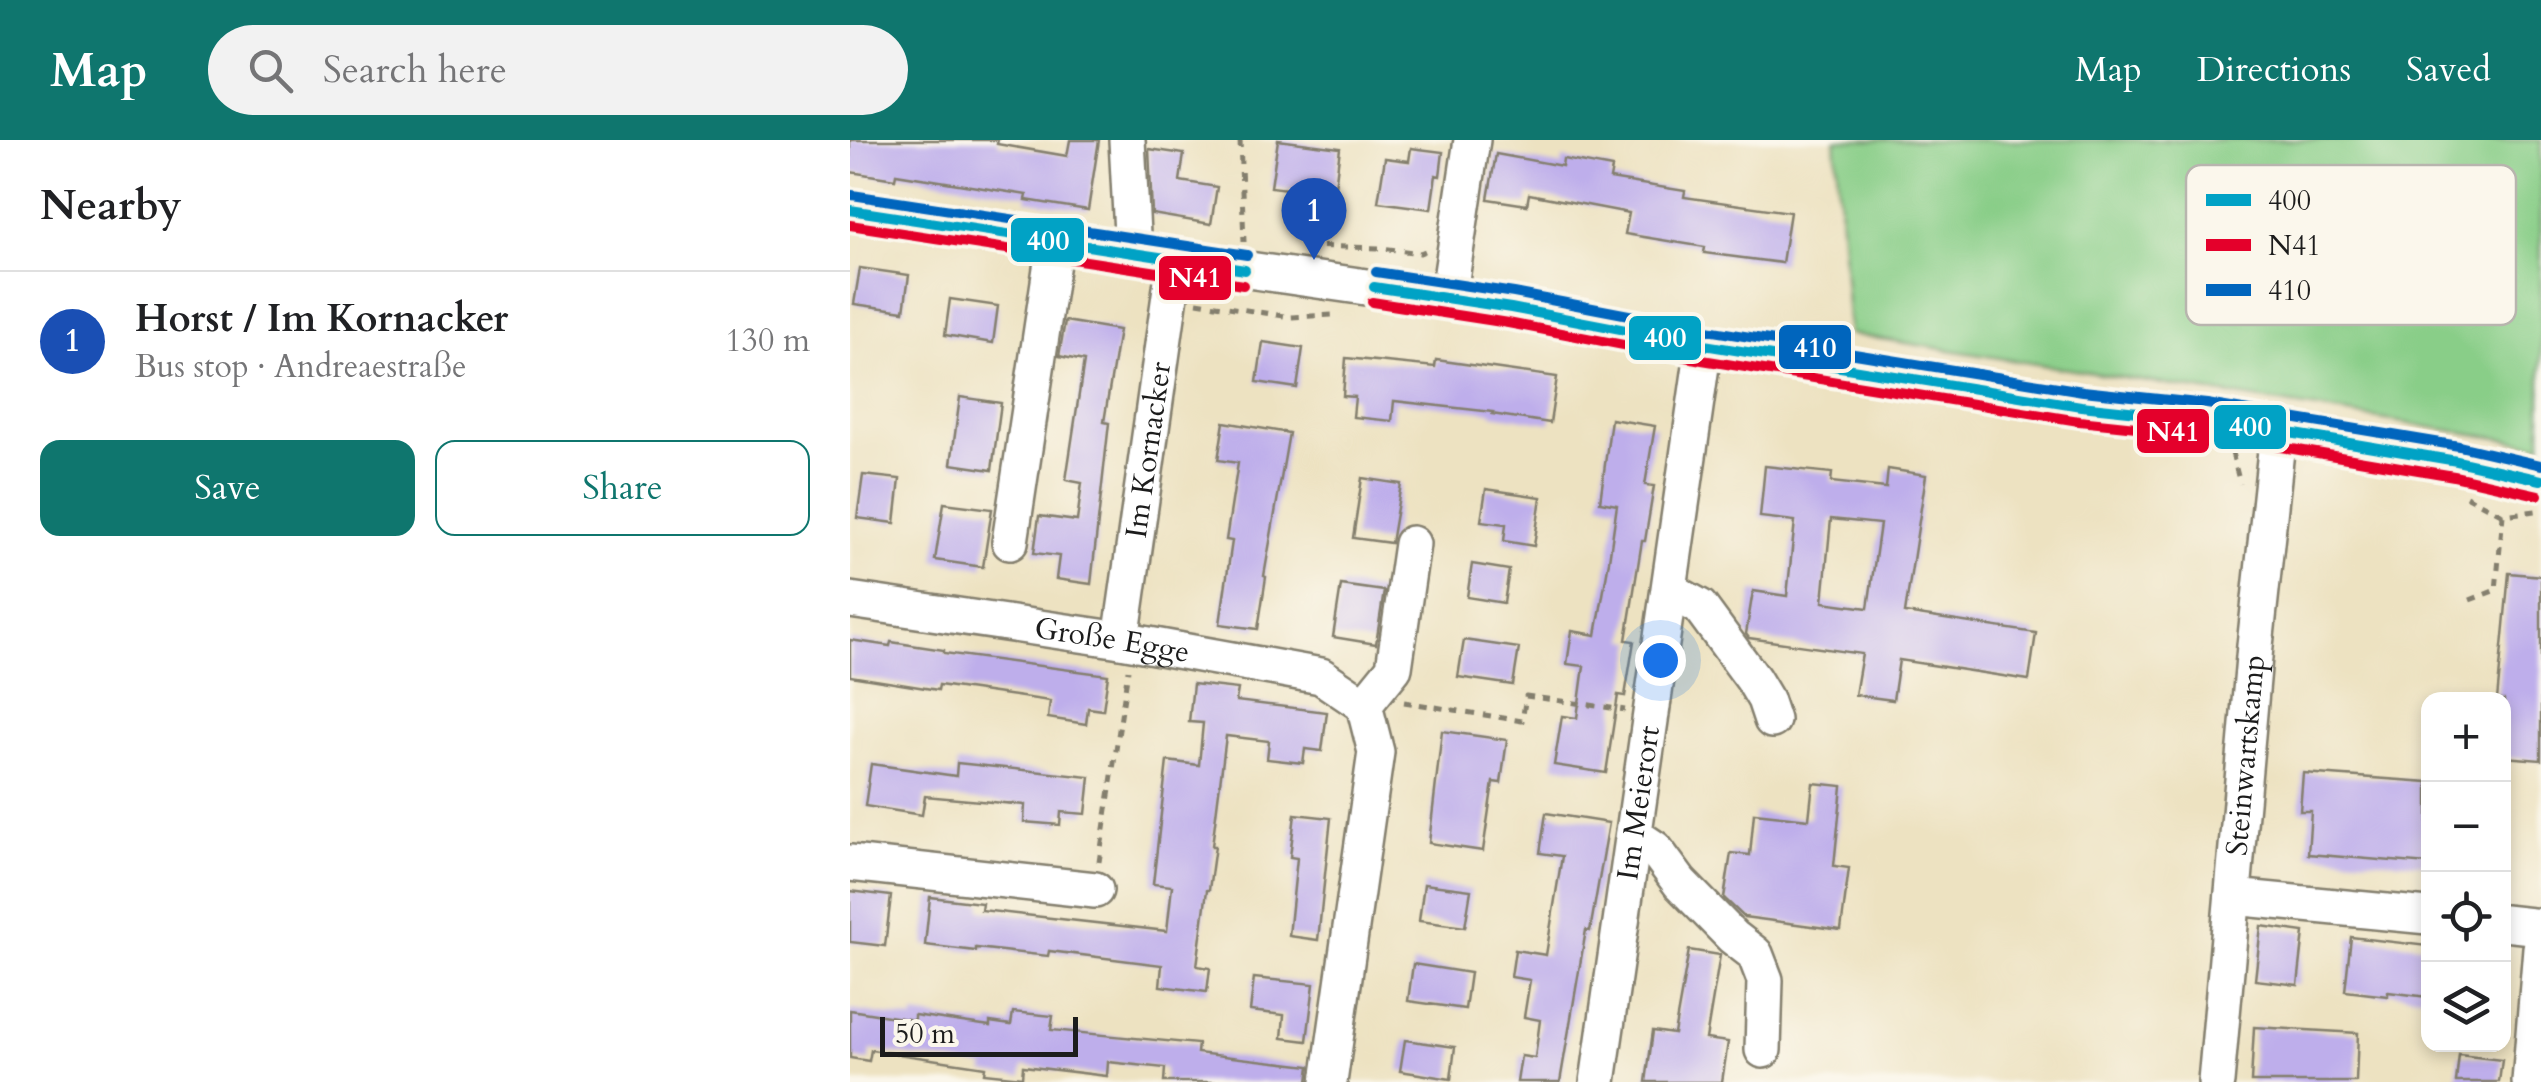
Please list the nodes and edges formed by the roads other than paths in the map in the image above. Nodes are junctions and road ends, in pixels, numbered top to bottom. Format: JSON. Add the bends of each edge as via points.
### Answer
{"nodes":[{"id":1,"x":1126,"y":140,"type":"edge"},
{"id":2,"x":1472,"y":140,"type":"edge"},
{"id":3,"x":850,"y":210,"type":"edge"},
{"id":4,"x":1055,"y":242,"type":"junction"},
{"id":5,"x":1130,"y":253,"type":"junction"},
{"id":6,"x":1174,"y":260,"type":"junction"},
{"id":7,"x":1448,"y":299,"type":"junction"},
{"id":8,"x":1704,"y":345,"type":"junction"},
{"id":9,"x":2278,"y":432,"type":"junction"},
{"id":10,"x":2541,"y":480,"type":"edge"},
{"id":11,"x":1010,"y":542,"type":"dead end"},
{"id":12,"x":1412,"y":544,"type":"dead end"},
{"id":13,"x":1669,"y":596,"type":"junction"},
{"id":14,"x":850,"y":600,"type":"edge"},
{"id":15,"x":1121,"y":640,"type":"junction"},
{"id":16,"x":1364,"y":705,"type":"junction"},
{"id":17,"x":1772,"y":720,"type":"dead end"},
{"id":18,"x":1634,"y":835,"type":"junction"},
{"id":19,"x":850,"y":862,"type":"edge"},
{"id":20,"x":1094,"y":890,"type":"road end"},
{"id":21,"x":2232,"y":897,"type":"junction"},
{"id":22,"x":2421,"y":915,"type":"edge"},
{"id":23,"x":2511,"y":924,"type":"edge"},
{"id":24,"x":2541,"y":927,"type":"edge"},
{"id":25,"x":2541,"y":948,"type":"edge"},
{"id":26,"x":1763,"y":1050,"type":"dead end"},
{"id":27,"x":1329,"y":1082,"type":"edge"},
{"id":28,"x":1598,"y":1082,"type":"edge"},
{"id":29,"x":2216,"y":1082,"type":"edge"},
{"id":30,"x":2530,"y":1082,"type":"edge"}],
"edges":[{"from":1,"to":5,"type":"street"},
{"from":2,"to":7,"type":"street"},
{"from":3,"to":4,"type":"street"},
{"from":4,"to":5,"type":"street"},
{"from":4,"to":11,"type":"street"},
{"from":5,"to":6,"type":"street"},
{"from":6,"to":7,"type":"street"},
{"from":6,"to":15,"type":"street","name":"Im Kornacker"},
{"from":7,"to":8,"type":"street"},
{"from":8,"to":9,"type":"street"},
{"from":8,"to":13,"type":"street","name":"Im Meierort"},
{"from":9,"to":10,"type":"street"},
{"from":9,"to":21,"type":"street","name":"Steinwartskamp"},
{"from":12,"to":16,"type":"street","via":[[1394,668]]},
{"from":13,"to":17,"type":"street","via":[[1700,607],[1753,679]]},
{"from":13,"to":18,"type":"street","name":"Im Meierort"},
{"from":14,"to":15,"type":"street","name":"Große Egge"},
{"from":15,"to":16,"type":"street","name":"Große Egge","via":[[1321,676]]},
{"from":16,"to":27,"type":"street","via":[[1376,752]]},
{"from":18,"to":26,"type":"street","via":[[1756,954],[1765,980]]},
{"from":18,"to":28,"type":"street","name":"Im Meierort"},
{"from":19,"to":20,"type":"street"},
{"from":21,"to":22,"type":"street"},
{"from":21,"to":29,"type":"street","name":"Steinwartskamp"},
{"from":23,"to":24,"type":"street"},
{"from":25,"to":30,"type":"street"}]}
